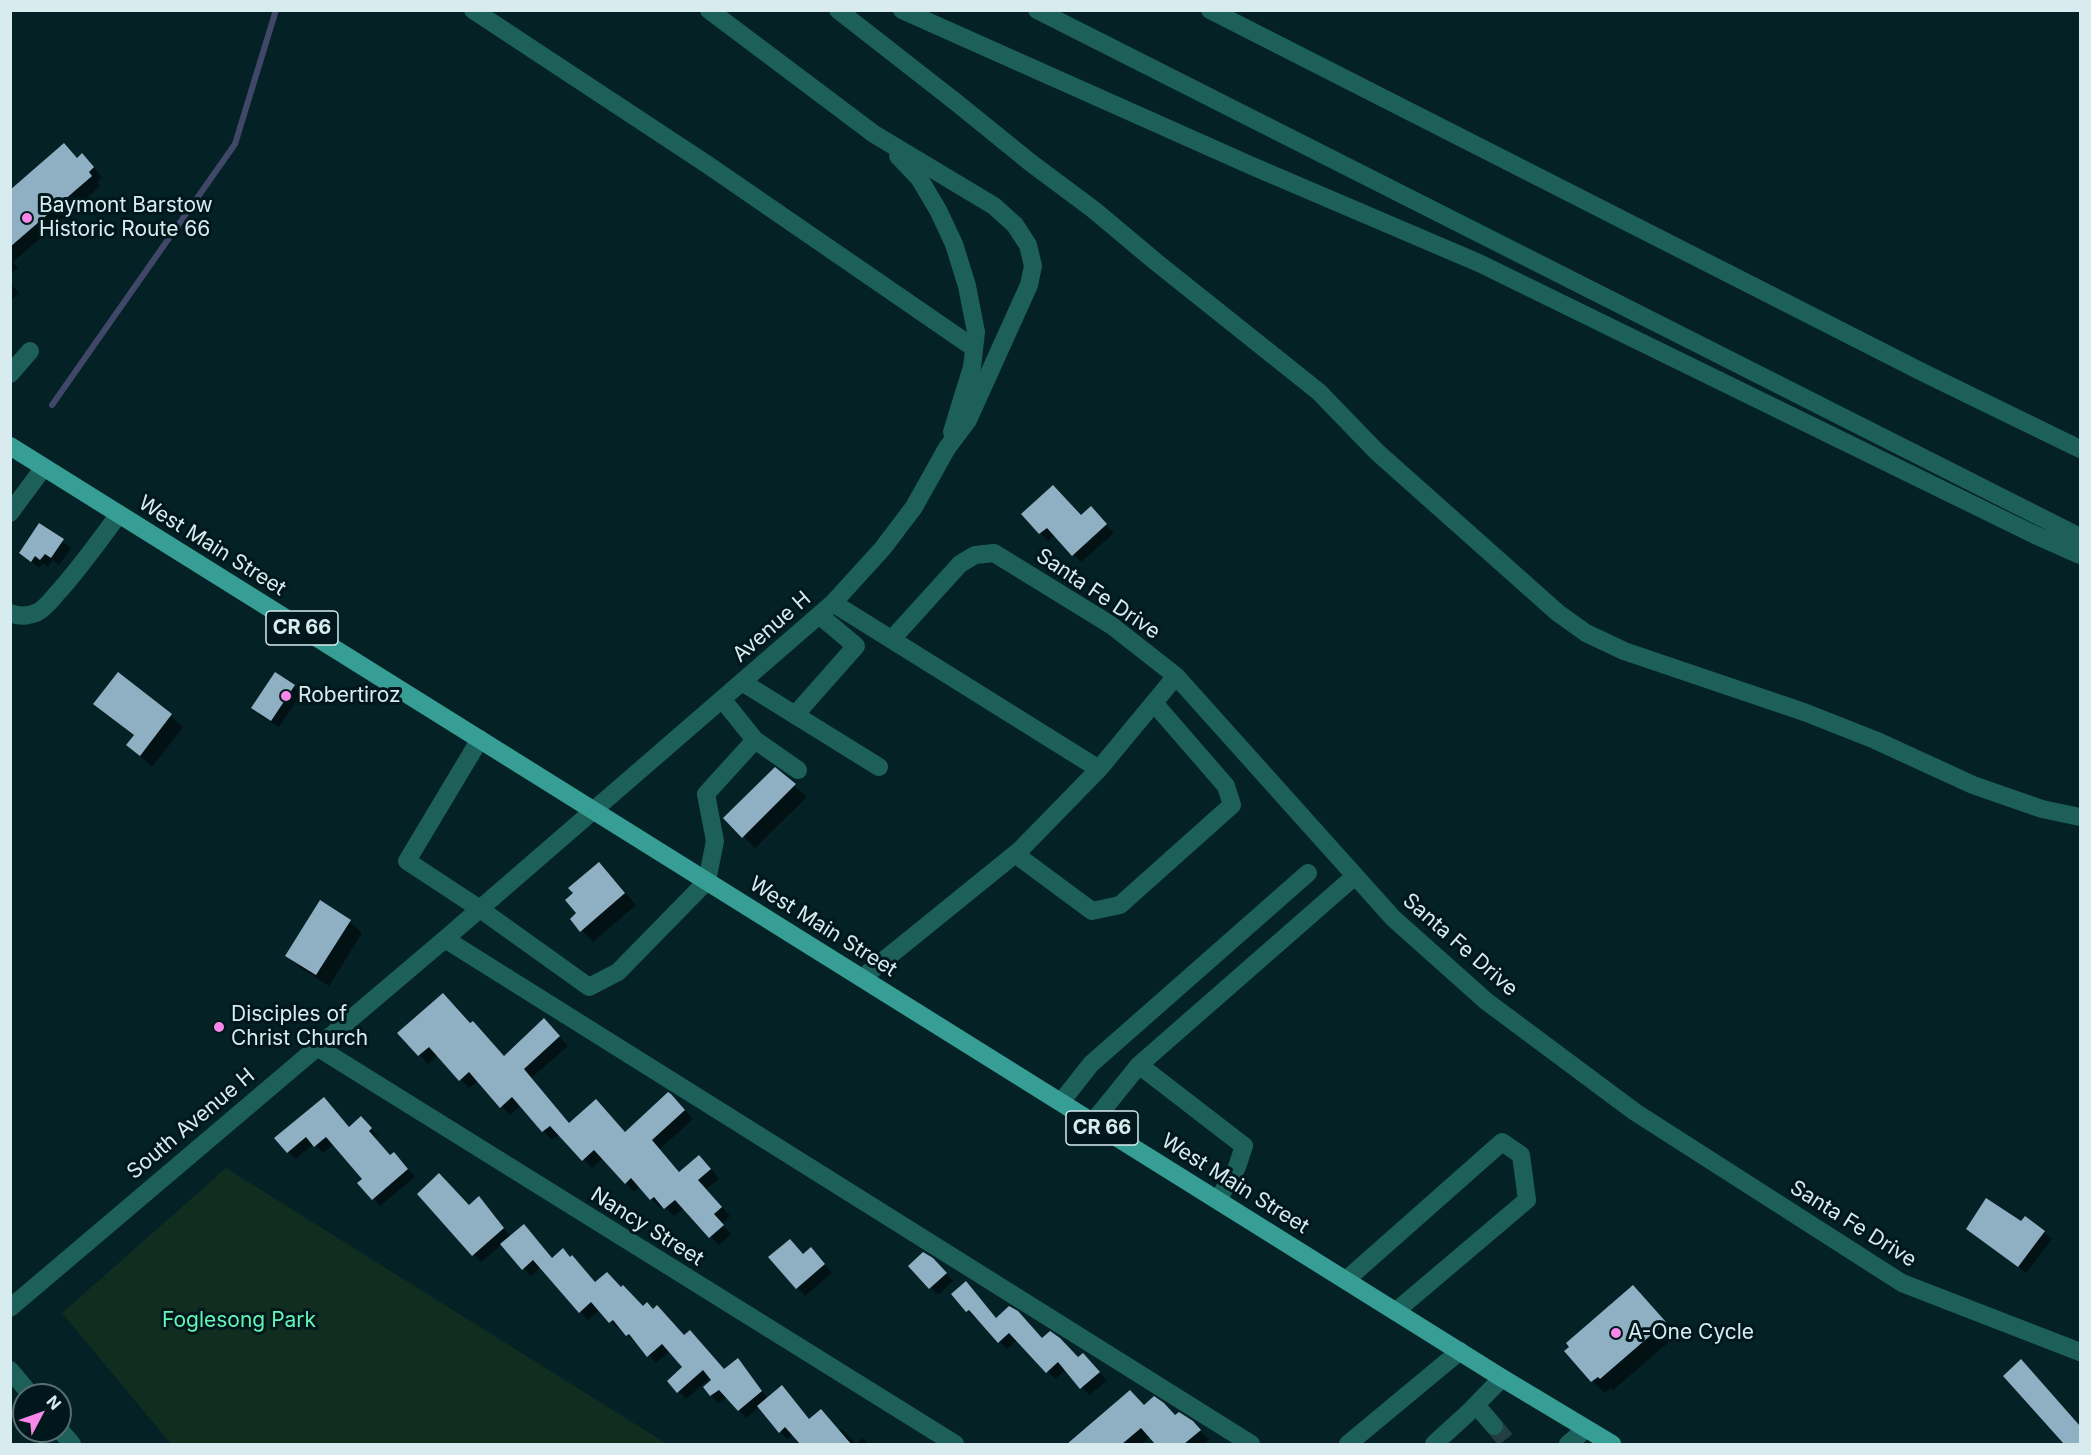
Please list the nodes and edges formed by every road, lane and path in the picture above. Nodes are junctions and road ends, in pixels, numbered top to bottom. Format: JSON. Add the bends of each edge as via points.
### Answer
{"nodes":[{"id":1,"x":473,"y":10,"type":"edge"},
{"id":2,"x":709,"y":10,"type":"edge"},
{"id":3,"x":837,"y":10,"type":"edge"},
{"id":4,"x":902,"y":10,"type":"edge"},
{"id":5,"x":1036,"y":10,"type":"edge"},
{"id":6,"x":1210,"y":10,"type":"edge"},
{"id":7,"x":874,"y":134,"type":"junction"},
{"id":8,"x":974,"y":348,"type":"junction"},
{"id":9,"x":30,"y":351,"type":"dead end"},
{"id":10,"x":10,"y":374,"type":"edge"},
{"id":11,"x":10,"y":446,"type":"edge"},
{"id":12,"x":947,"y":448,"type":"junction"},
{"id":13,"x":2080,"y":449,"type":"edge"},
{"id":14,"x":44,"y":467,"type":"junction"},
{"id":15,"x":10,"y":513,"type":"edge"},
{"id":16,"x":119,"y":514,"type":"junction"},
{"id":17,"x":2080,"y":537,"type":"edge"},
{"id":18,"x":2080,"y":555,"type":"edge"},
{"id":19,"x":833,"y":603,"type":"junction"},
{"id":20,"x":10,"y":613,"type":"edge"},
{"id":21,"x":819,"y":615,"type":"junction"},
{"id":22,"x":892,"y":639,"type":"junction"},
{"id":23,"x":1176,"y":676,"type":"junction"},
{"id":24,"x":742,"y":682,"type":"junction"},
{"id":25,"x":722,"y":699,"type":"junction"},
{"id":26,"x":1154,"y":702,"type":"junction"},
{"id":27,"x":795,"y":715,"type":"junction"},
{"id":28,"x":480,"y":739,"type":"junction"},
{"id":29,"x":755,"y":740,"type":"junction"},
{"id":30,"x":879,"y":767,"type":"dead end"},
{"id":31,"x":798,"y":770,"type":"dead end"},
{"id":32,"x":1099,"y":770,"type":"junction"},
{"id":33,"x":593,"y":810,"type":"junction"},
{"id":34,"x":2080,"y":817,"type":"edge"},
{"id":35,"x":1014,"y":854,"type":"junction"},
{"id":36,"x":1308,"y":873,"type":"dead end"},
{"id":37,"x":1355,"y":876,"type":"junction"},
{"id":38,"x":707,"y":881,"type":"junction"},
{"id":39,"x":480,"y":909,"type":"junction"},
{"id":40,"x":445,"y":939,"type":"junction"},
{"id":41,"x":862,"y":978,"type":"junction"},
{"id":42,"x":316,"y":1047,"type":"junction"},
{"id":43,"x":1139,"y":1065,"type":"junction"},
{"id":44,"x":1061,"y":1102,"type":"junction"},
{"id":45,"x":1093,"y":1122,"type":"junction"},
{"id":46,"x":1218,"y":1200,"type":"junction"},
{"id":47,"x":1346,"y":1280,"type":"junction"},
{"id":48,"x":10,"y":1308,"type":"edge"},
{"id":49,"x":1396,"y":1311,"type":"junction"},
{"id":50,"x":1460,"y":1351,"type":"junction"},
{"id":51,"x":2080,"y":1352,"type":"edge"},
{"id":52,"x":10,"y":1370,"type":"edge"},
{"id":53,"x":1502,"y":1378,"type":"junction"},
{"id":54,"x":21,"y":1383,"type":"edge"},
{"id":55,"x":1476,"y":1405,"type":"junction"},
{"id":56,"x":1494,"y":1426,"type":"tunnel mouth"},
{"id":57,"x":1586,"y":1429,"type":"junction"},
{"id":58,"x":955,"y":1444,"type":"edge"},
{"id":59,"x":1251,"y":1444,"type":"edge"},
{"id":60,"x":1348,"y":1444,"type":"edge"},
{"id":61,"x":1434,"y":1444,"type":"edge"},
{"id":62,"x":1568,"y":1444,"type":"edge"},
{"id":63,"x":1612,"y":1444,"type":"edge"}],
"edges":[{"from":1,"to":8,"type":"street"},
{"from":2,"to":7,"type":"street"},
{"from":3,"to":34,"type":"street","via":[[1319,392],[1395,468],[1558,613],[1586,633],[1624,651],[1804,712],[1973,785],[2042,809]]},
{"from":4,"to":18,"type":"street","via":[[1479,263]]},
{"from":5,"to":17,"type":"street"},
{"from":6,"to":13,"type":"street"},
{"from":7,"to":8,"type":"street","via":[[919,178],[954,244],[976,332]]},
{"from":7,"to":12,"type":"street","via":[[994,206],[1015,225],[1028,245],[1033,266],[1029,285],[968,420]]},
{"from":8,"to":12,"type":"street","via":[[972,367]]},
{"from":9,"to":10,"type":"street"},
{"from":11,"to":14,"type":"main road","name":"West Main Street","number":"CR 66"},
{"from":12,"to":19,"type":"street","name":"Avenue H","via":[[914,507]]},
{"from":14,"to":15,"type":"street"},
{"from":14,"to":16,"type":"main road","name":"West Main Street","number":"CR 66"},
{"from":16,"to":20,"type":"street","via":[[80,567],[39,611],[27,615]]},
{"from":16,"to":28,"type":"main road","name":"West Main Street","number":"CR 66"},
{"from":19,"to":21,"type":"street","name":"Avenue H"},
{"from":19,"to":22,"type":"street"},
{"from":21,"to":24,"type":"street","name":"Avenue H"},
{"from":21,"to":27,"type":"street","via":[[856,646]]},
{"from":22,"to":23,"type":"street","name":"Santa Fe Drive","via":[[960,564],[975,555],[994,554],[1111,625]]},
{"from":22,"to":32,"type":"street"},
{"from":23,"to":26,"type":"street"},
{"from":23,"to":37,"type":"street","name":"Santa Fe Drive"},
{"from":24,"to":25,"type":"street","name":"Avenue H"},
{"from":24,"to":27,"type":"street"},
{"from":25,"to":29,"type":"street"},
{"from":25,"to":33,"type":"street","name":"Avenue H"},
{"from":26,"to":32,"type":"street"},
{"from":26,"to":35,"type":"street","via":[[1226,786],[1232,805],[1120,905],[1092,910]]},
{"from":27,"to":30,"type":"street"},
{"from":28,"to":33,"type":"main road","name":"West Main Street","number":"CR 66"},
{"from":28,"to":39,"type":"street","via":[[407,861]]},
{"from":29,"to":31,"type":"street"},
{"from":29,"to":38,"type":"street","via":[[706,794],[714,841]]},
{"from":32,"to":35,"type":"street"},
{"from":33,"to":38,"type":"main road","name":"West Main Street","number":"CR 66"},
{"from":33,"to":39,"type":"street","name":"South Avenue H"},
{"from":35,"to":41,"type":"street"},
{"from":36,"to":44,"type":"street","via":[[1091,1064]]},
{"from":37,"to":43,"type":"street"},
{"from":37,"to":51,"type":"street","name":"Santa Fe Drive","via":[[1393,918],[1486,1001],[1635,1112],[1902,1283]]},
{"from":38,"to":39,"type":"street","via":[[618,972],[589,987]]},
{"from":38,"to":41,"type":"main road","name":"West Main Street","number":"CR 66"},
{"from":39,"to":40,"type":"street","name":"South Avenue H"},
{"from":40,"to":42,"type":"street","name":"South Avenue H"},
{"from":40,"to":59,"type":"street"},
{"from":41,"to":44,"type":"main road","name":"West Main Street","number":"CR 66"},
{"from":42,"to":48,"type":"street","name":"South Avenue H"},
{"from":42,"to":58,"type":"street","name":"Nancy Street"},
{"from":43,"to":45,"type":"street"},
{"from":43,"to":46,"type":"street","via":[[1244,1146]]},
{"from":44,"to":45,"type":"main road","name":"West Main Street","number":"CR 66"},
{"from":45,"to":46,"type":"main road","name":"West Main Street","number":"CR 66"},
{"from":46,"to":47,"type":"main road","name":"West Main Street","number":"CR 66"},
{"from":47,"to":49,"type":"main road","name":"West Main Street","number":"CR 66"},
{"from":47,"to":49,"type":"street","via":[[1502,1142],[1521,1155],[1527,1200]]},
{"from":49,"to":50,"type":"main road","name":"West Main Street","number":"CR 66"},
{"from":50,"to":53,"type":"main road","name":"West Main Street","number":"CR 66"},
{"from":50,"to":60,"type":"street"},
{"from":52,"to":54,"type":"street"},
{"from":53,"to":55,"type":"street"},
{"from":53,"to":57,"type":"main road","name":"West Main Street","number":"CR 66"},
{"from":55,"to":56,"type":"street"},
{"from":55,"to":61,"type":"street"},
{"from":57,"to":62,"type":"street"},
{"from":57,"to":63,"type":"main road","name":"West Main Street","number":"CR 66"}]}
